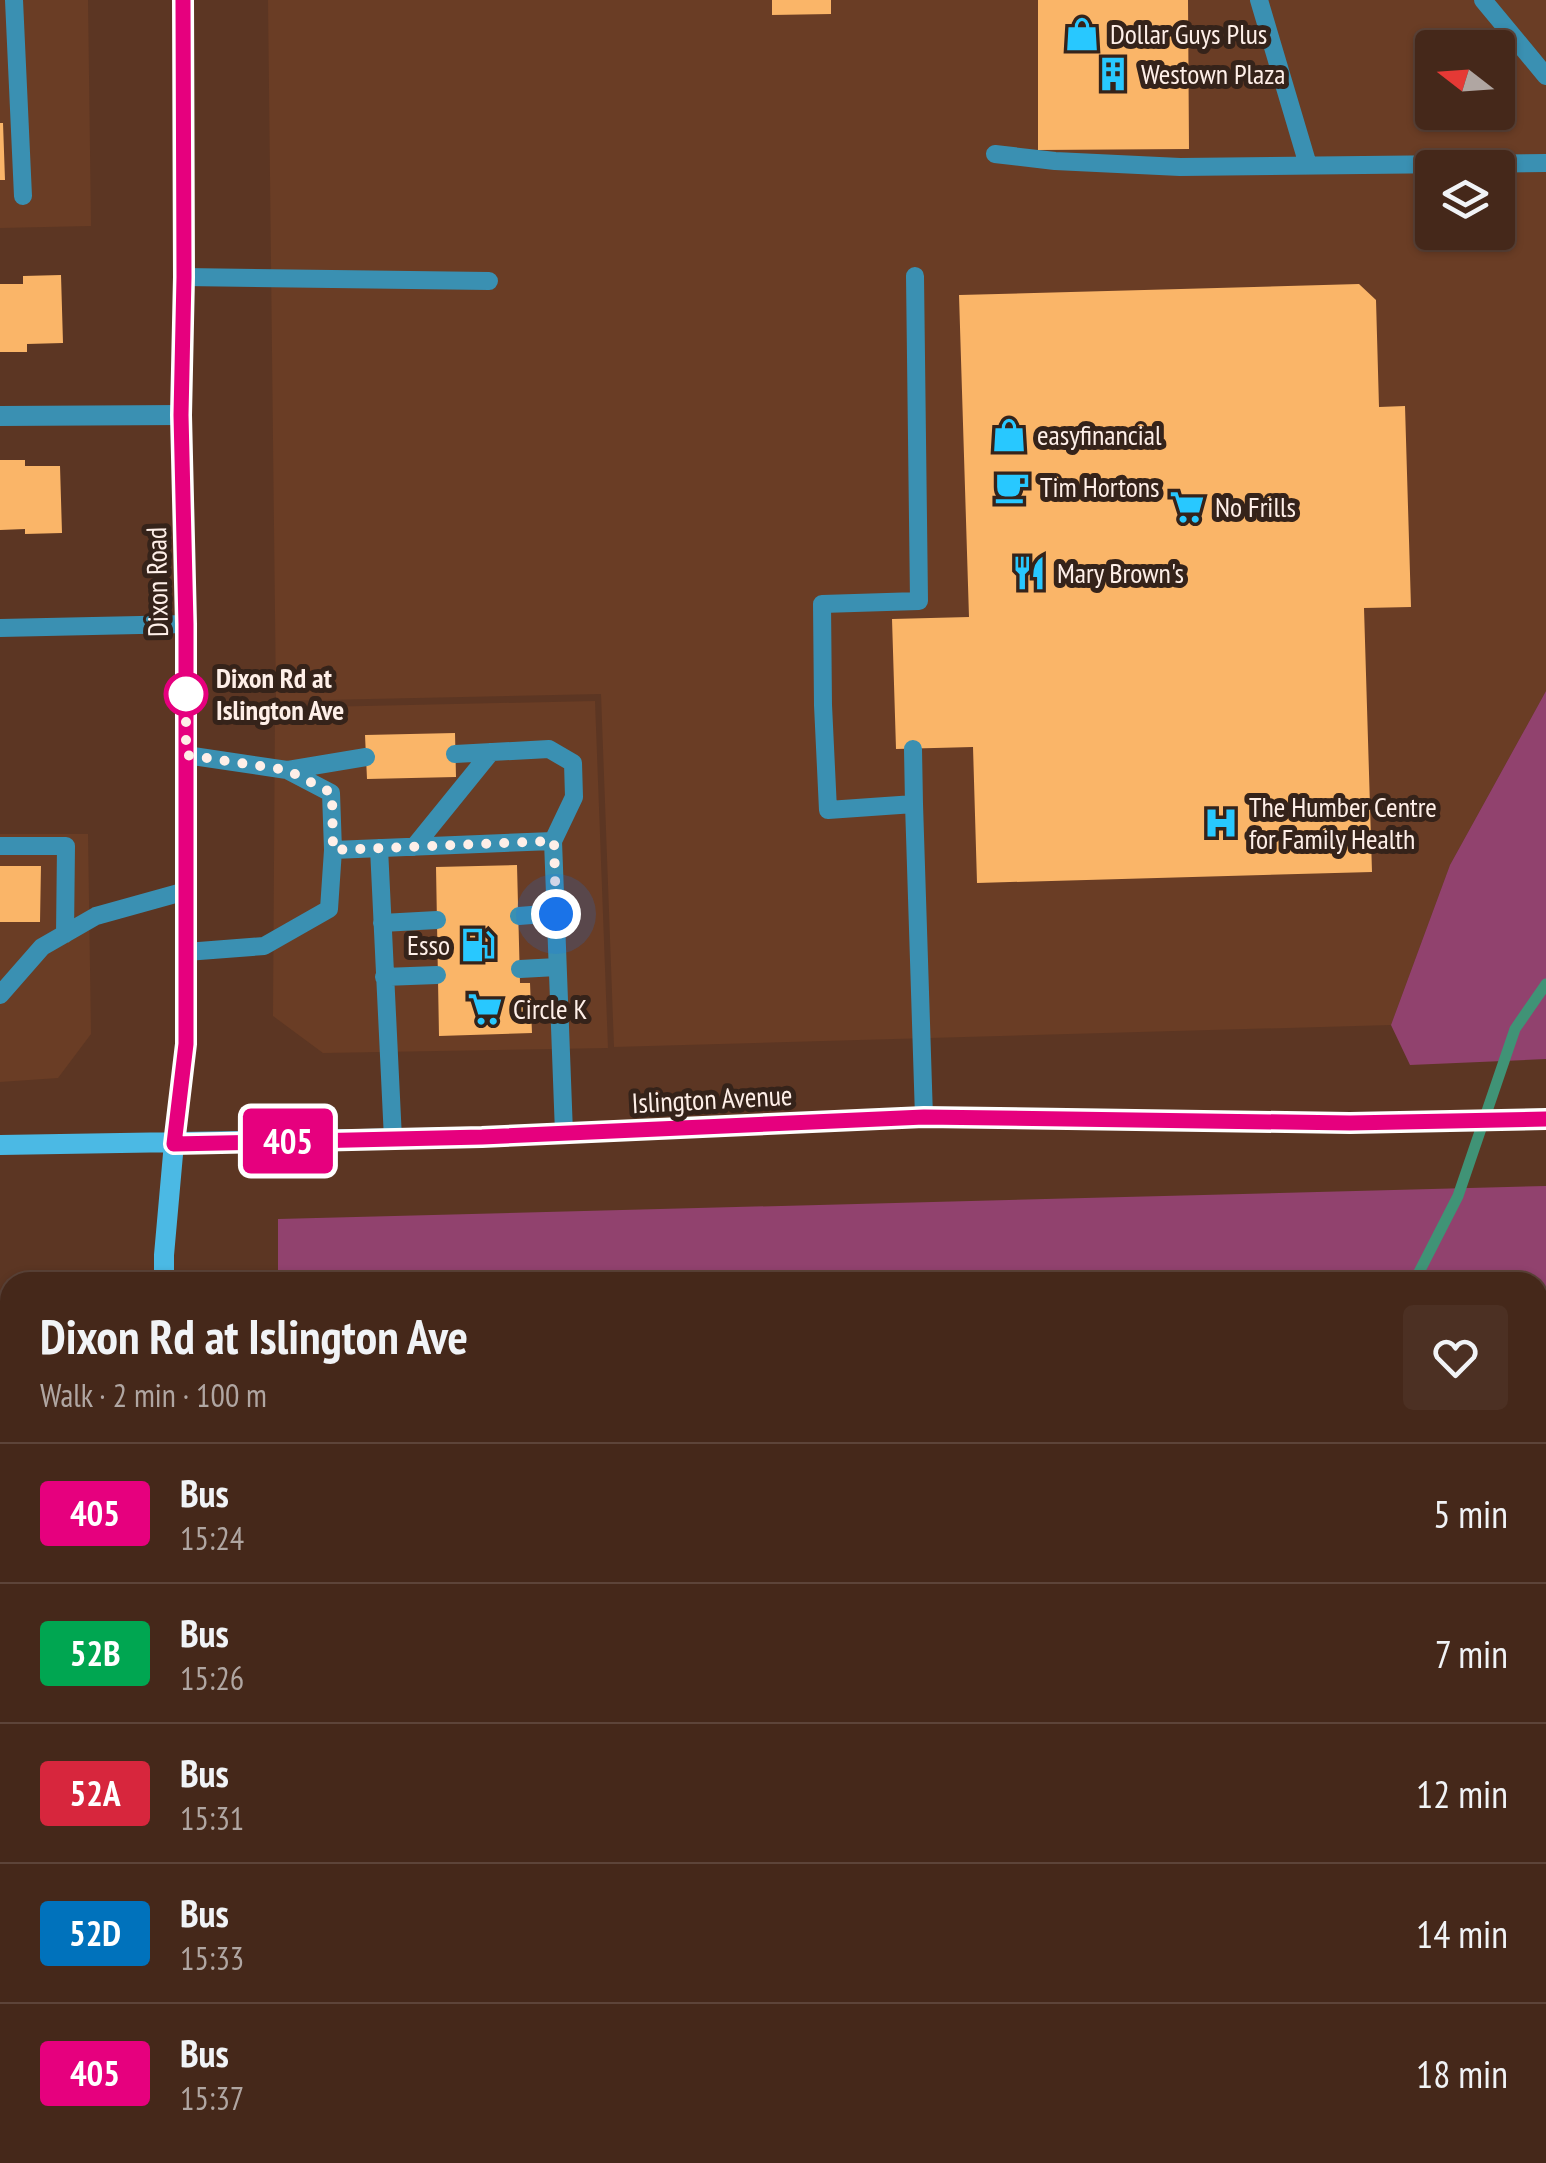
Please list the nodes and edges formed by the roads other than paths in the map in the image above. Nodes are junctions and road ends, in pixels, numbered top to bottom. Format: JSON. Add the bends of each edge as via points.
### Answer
{"nodes":[{"id":1,"x":14,"y":0,"type":"edge"},
{"id":2,"x":183,"y":0,"type":"edge"},
{"id":3,"x":1259,"y":0,"type":"edge"},
{"id":4,"x":1483,"y":0,"type":"edge"},
{"id":5,"x":1546,"y":76,"type":"edge"},
{"id":6,"x":995,"y":154,"type":"dead end"},
{"id":7,"x":1546,"y":163,"type":"edge"},
{"id":8,"x":1308,"y":165,"type":"junction"},
{"id":9,"x":22,"y":196,"type":"dead end"},
{"id":10,"x":915,"y":276,"type":"dead end"},
{"id":11,"x":184,"y":277,"type":"junction"},
{"id":12,"x":489,"y":281,"type":"dead end"},
{"id":13,"x":181,"y":415,"type":"junction"},
{"id":14,"x":0,"y":416,"type":"edge"},
{"id":15,"x":186,"y":624,"type":"junction"},
{"id":16,"x":0,"y":628,"type":"edge"},
{"id":17,"x":913,"y":748,"type":"dead end"},
{"id":18,"x":491,"y":752,"type":"junction"},
{"id":19,"x":455,"y":754,"type":"dead end"},
{"id":20,"x":186,"y":755,"type":"junction"},
{"id":21,"x":366,"y":757,"type":"dead end"},
{"id":22,"x":287,"y":770,"type":"junction"},
{"id":23,"x":914,"y":804,"type":"junction"},
{"id":24,"x":554,"y":841,"type":"junction"},
{"id":25,"x":0,"y":846,"type":"edge"},
{"id":26,"x":414,"y":847,"type":"junction"},
{"id":27,"x":379,"y":848,"type":"junction"},
{"id":28,"x":333,"y":850,"type":"junction"},
{"id":29,"x":186,"y":891,"type":"junction"},
{"id":30,"x":556,"y":914,"type":"junction"},
{"id":31,"x":518,"y":916,"type":"dead end"},
{"id":32,"x":437,"y":920,"type":"dead end"},
{"id":33,"x":382,"y":923,"type":"junction"},
{"id":34,"x":65,"y":934,"type":"junction"},
{"id":35,"x":186,"y":952,"type":"junction"},
{"id":36,"x":558,"y":966,"type":"junction"},
{"id":37,"x":520,"y":969,"type":"dead end"},
{"id":38,"x":437,"y":975,"type":"dead end"},
{"id":39,"x":384,"y":978,"type":"junction"},
{"id":40,"x":0,"y":995,"type":"edge"},
{"id":41,"x":924,"y":1117,"type":"junction"},
{"id":42,"x":1546,"y":1119,"type":"edge"},
{"id":43,"x":564,"y":1133,"type":"junction"},
{"id":44,"x":393,"y":1139,"type":"junction"},
{"id":45,"x":174,"y":1144,"type":"junction"},
{"id":46,"x":0,"y":1145,"type":"edge"},
{"id":47,"x":164,"y":1272,"type":"edge"}],
"edges":[{"from":1,"to":9,"type":"lane"},
{"from":2,"to":11,"type":"main road","name":"Dixon Road"},
{"from":3,"to":8,"type":"lane"},
{"from":4,"to":5,"type":"lane"},
{"from":6,"to":8,"type":"lane","via":[[1180,167]]},
{"from":7,"to":8,"type":"lane"},
{"from":10,"to":23,"type":"lane","via":[[919,602],[910,610],[822,604],[828,810]]},
{"from":11,"to":12,"type":"lane"},
{"from":11,"to":13,"type":"main road","name":"Dixon Road"},
{"from":13,"to":14,"type":"street"},
{"from":13,"to":15,"type":"main road","name":"Dixon Road"},
{"from":15,"to":16,"type":"lane"},
{"from":15,"to":20,"type":"main road","name":"Dixon Road"},
{"from":17,"to":23,"type":"lane"},
{"from":18,"to":19,"type":"lane"},
{"from":18,"to":24,"type":"lane","via":[[550,749],[572,763],[574,798]]},
{"from":18,"to":26,"type":"lane"},
{"from":20,"to":22,"type":"lane"},
{"from":20,"to":29,"type":"main road","name":"Dixon Road"},
{"from":21,"to":22,"type":"lane"},
{"from":22,"to":28,"type":"lane","via":[[332,793]]},
{"from":23,"to":41,"type":"lane"},
{"from":24,"to":26,"type":"lane"},
{"from":24,"to":30,"type":"lane"},
{"from":25,"to":34,"type":"lane","via":[[66,846]]},
{"from":26,"to":27,"type":"lane"},
{"from":27,"to":28,"type":"lane"},
{"from":27,"to":33,"type":"lane"},
{"from":28,"to":35,"type":"lane","via":[[329,909],[264,946]]},
{"from":29,"to":34,"type":"lane","via":[[96,916]]},
{"from":29,"to":35,"type":"main road","name":"Dixon Road"},
{"from":30,"to":31,"type":"lane"},
{"from":30,"to":36,"type":"lane"},
{"from":32,"to":33,"type":"lane"},
{"from":33,"to":39,"type":"lane"},
{"from":34,"to":40,"type":"lane","via":[[42,947]]},
{"from":35,"to":45,"type":"main road","name":"Dixon Road","via":[[186,1044]]},
{"from":36,"to":37,"type":"lane"},
{"from":36,"to":43,"type":"lane"},
{"from":38,"to":39,"type":"lane"},
{"from":39,"to":44,"type":"lane"},
{"from":41,"to":42,"type":"main road","name":"Islington Avenue"},
{"from":41,"to":43,"type":"main road","name":"Islington Avenue"},
{"from":43,"to":44,"type":"main road","name":"Islington Avenue"},
{"from":44,"to":45,"type":"main road","name":"Islington Avenue"},
{"from":45,"to":46,"type":"main road","name":"Islington Avenue"},
{"from":45,"to":47,"type":"main road","name":"Dixon Road"}]}
